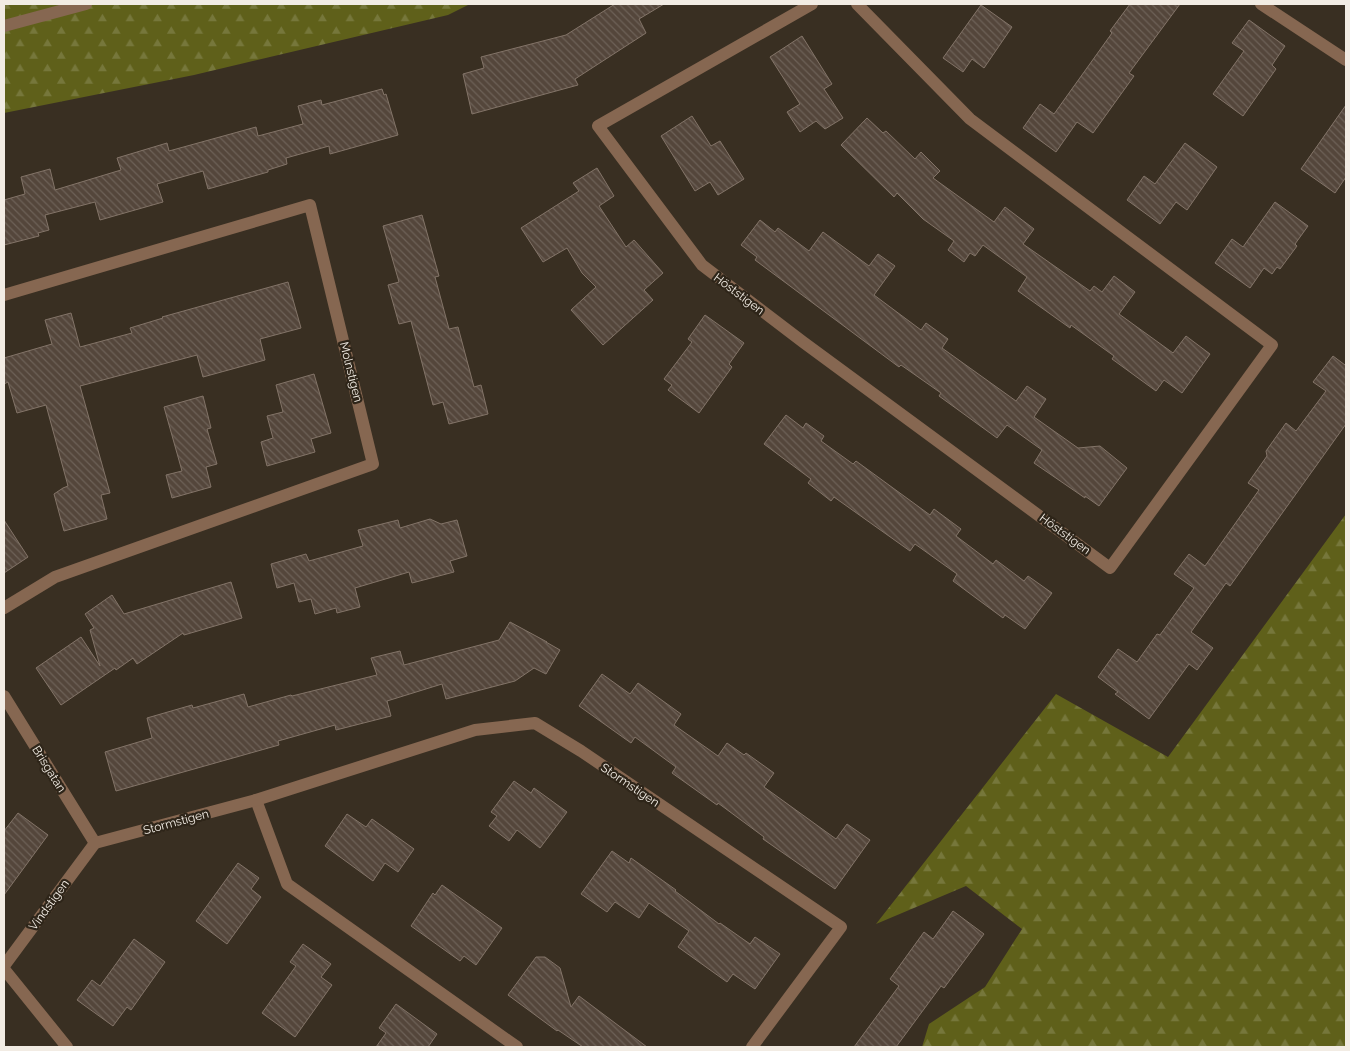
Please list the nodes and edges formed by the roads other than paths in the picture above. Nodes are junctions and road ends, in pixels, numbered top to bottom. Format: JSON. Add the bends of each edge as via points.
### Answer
{"nodes":[{"id":1,"x":86,"y":4,"type":"edge"},
{"id":2,"x":812,"y":4,"type":"edge"},
{"id":3,"x":857,"y":4,"type":"edge"},
{"id":4,"x":1261,"y":4,"type":"edge"},
{"id":5,"x":4,"y":26,"type":"edge"},
{"id":6,"x":1346,"y":60,"type":"edge"},
{"id":7,"x":4,"y":295,"type":"edge"},
{"id":8,"x":4,"y":608,"type":"edge"},
{"id":9,"x":4,"y":696,"type":"edge"},
{"id":10,"x":256,"y":800,"type":"junction"},
{"id":11,"x":95,"y":843,"type":"junction"},
{"id":12,"x":4,"y":968,"type":"edge"},
{"id":13,"x":68,"y":1047,"type":"edge"},
{"id":14,"x":517,"y":1047,"type":"edge"},
{"id":15,"x":752,"y":1047,"type":"edge"}],
"edges":[{"from":1,"to":5,"type":"street"},
{"from":2,"to":3,"type":"street","name":"Höststigen","via":[[598,126],[702,265],[1110,568],[1272,344],[970,119]]},
{"from":4,"to":6,"type":"street"},
{"from":7,"to":8,"type":"street","name":"Molnstigen","via":[[310,205],[373,464],[55,577]]},
{"from":9,"to":11,"type":"street","name":"Brisgatan"},
{"from":10,"to":11,"type":"street","name":"Stormstigen"},
{"from":10,"to":14,"type":"street","via":[[287,884]]},
{"from":10,"to":15,"type":"street","name":"Stormstigen","via":[[475,730],[535,723],[841,927]]},
{"from":11,"to":12,"type":"street","name":"Vindstigen"},
{"from":12,"to":13,"type":"street","name":"Vindstigen"}]}
